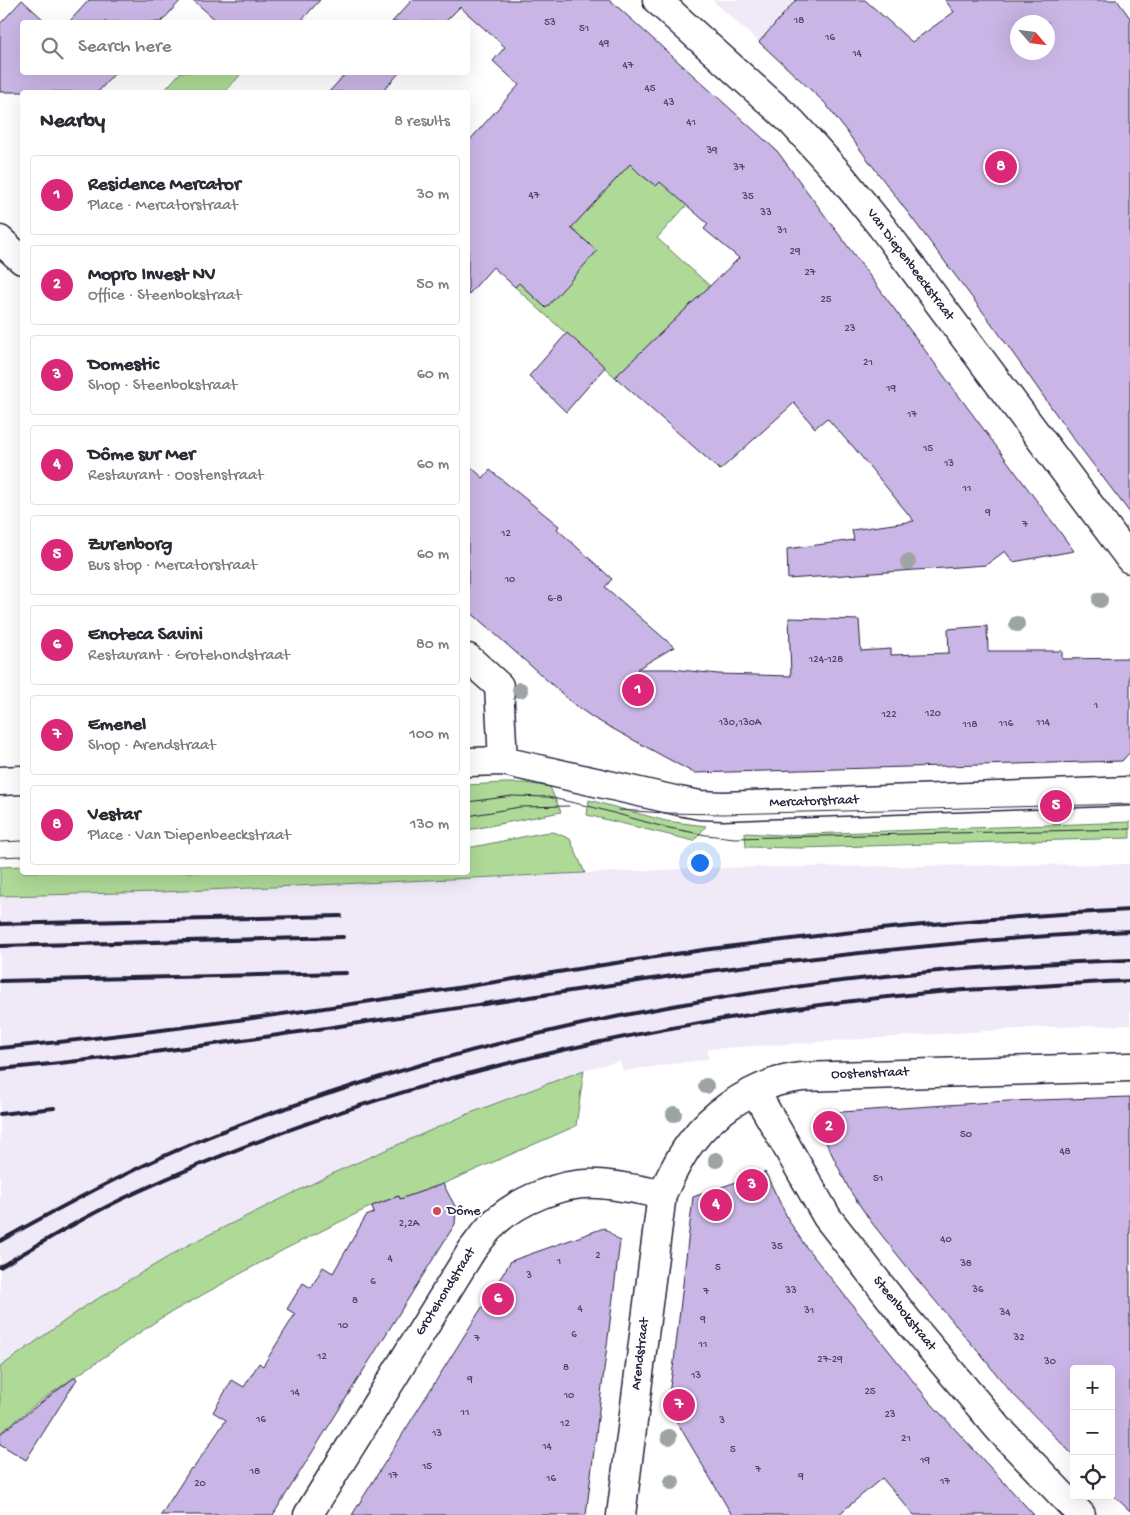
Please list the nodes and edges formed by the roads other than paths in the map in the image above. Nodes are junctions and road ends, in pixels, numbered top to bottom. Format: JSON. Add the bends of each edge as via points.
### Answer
{"nodes":[{"id":1,"x":658,"y":0,"type":"edge"},
{"id":2,"x":0,"y":240,"type":"edge"},
{"id":3,"x":20,"y":258,"type":"edge"},
{"id":4,"x":1130,"y":559,"type":"edge"},
{"id":5,"x":470,"y":660,"type":"edge"},
{"id":6,"x":503,"y":760,"type":"junction"},
{"id":7,"x":470,"y":762,"type":"edge"},
{"id":8,"x":20,"y":780,"type":"edge"},
{"id":9,"x":0,"y":781,"type":"edge"},
{"id":10,"x":1130,"y":790,"type":"edge"},
{"id":11,"x":1130,"y":1067,"type":"edge"},
{"id":12,"x":755,"y":1091,"type":"junction"},
{"id":13,"x":662,"y":1194,"type":"junction"},
{"id":14,"x":308,"y":1515,"type":"edge"},
{"id":15,"x":621,"y":1515,"type":"edge"},
{"id":16,"x":1081,"y":1515,"type":"edge"}],
"edges":[{"from":1,"to":4,"type":"street","name":"Van Diepenbeeckstraat","via":[[792,122],[840,175]]},
{"from":2,"to":3,"type":"street"},
{"from":5,"to":6,"type":"street","via":[[499,686]]},
{"from":6,"to":7,"type":"street","name":"Mercatorstraat"},
{"from":6,"to":10,"type":"street","name":"Mercatorstraat","via":[[679,802],[723,806]]},
{"from":8,"to":9,"type":"street"},
{"from":11,"to":12,"type":"street","name":"Oostenstraat","via":[[802,1076]]},
{"from":12,"to":13,"type":"street","name":"Oostenstraat","via":[[716,1114],[692,1140]]},
{"from":12,"to":16,"type":"street","name":"Steenbokstraat","via":[[827,1216],[908,1321],[999,1429]]},
{"from":13,"to":14,"type":"street","name":"Grotehondstraat","via":[[581,1184],[528,1200],[494,1223],[472,1250]]},
{"from":13,"to":15,"type":"street","name":"Arendstraat"}]}
